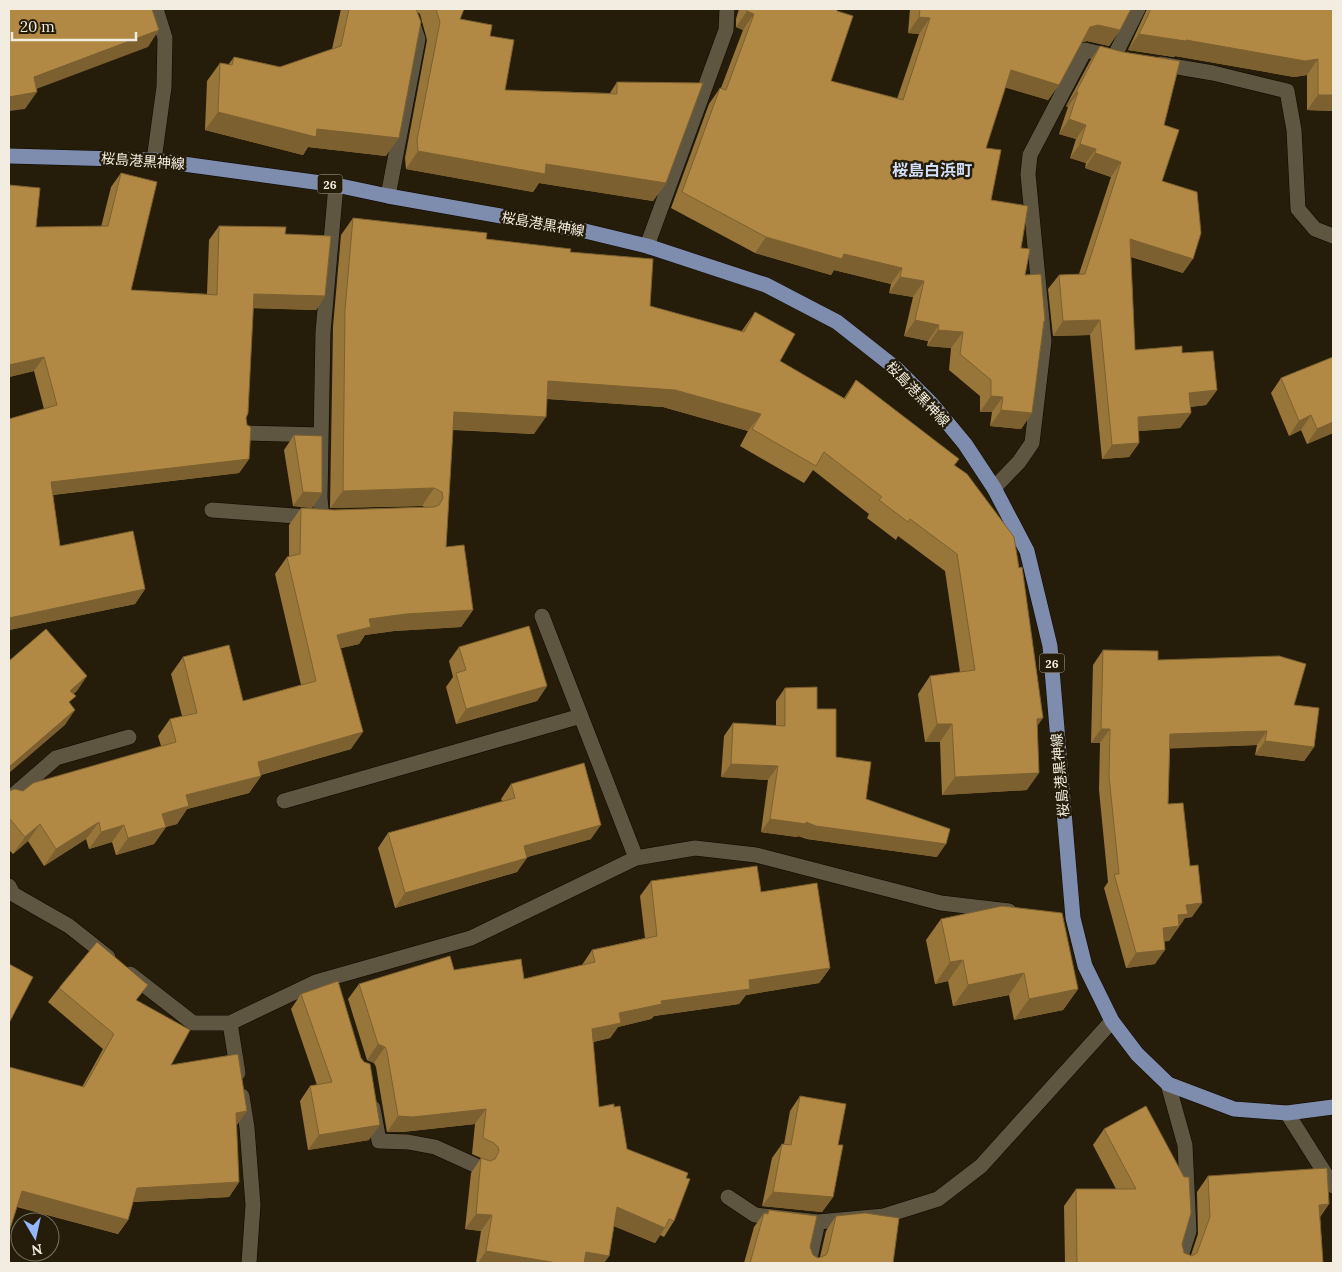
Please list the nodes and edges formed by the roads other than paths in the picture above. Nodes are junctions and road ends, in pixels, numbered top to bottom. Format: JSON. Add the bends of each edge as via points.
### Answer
{"nodes":[{"id":1,"x":156,"y":9,"type":"edge"},
{"id":2,"x":397,"y":9,"type":"edge"},
{"id":3,"x":727,"y":9,"type":"edge"},
{"id":4,"x":1138,"y":9,"type":"edge"},
{"id":5,"x":1114,"y":57,"type":"junction"},
{"id":6,"x":9,"y":156,"type":"edge"},
{"id":7,"x":154,"y":160,"type":"junction"},
{"id":8,"x":336,"y":185,"type":"junction"},
{"id":9,"x":388,"y":196,"type":"junction"},
{"id":10,"x":1333,"y":236,"type":"edge"},
{"id":11,"x":647,"y":246,"type":"junction"},
{"id":12,"x":245,"y":433,"type":"edge"},
{"id":13,"x":322,"y":435,"type":"junction"},
{"id":14,"x":994,"y":488,"type":"junction"},
{"id":15,"x":212,"y":510,"type":"dead end"},
{"id":16,"x":542,"y":616,"type":"dead end"},
{"id":17,"x":581,"y":716,"type":"junction"},
{"id":18,"x":129,"y":737,"type":"dead end"},
{"id":19,"x":9,"y":799,"type":"edge"},
{"id":20,"x":284,"y":801,"type":"dead end"},
{"id":21,"x":636,"y":858,"type":"junction"},
{"id":22,"x":10,"y":892,"type":"edge"},
{"id":23,"x":1026,"y":913,"type":"edge"},
{"id":24,"x":1054,"y":916,"type":"edge"},
{"id":25,"x":1072,"y":918,"type":"junction"},
{"id":26,"x":332,"y":977,"type":"junction"},
{"id":27,"x":337,"y":995,"type":"edge"},
{"id":28,"x":1112,"y":1021,"type":"junction"},
{"id":29,"x":230,"y":1023,"type":"junction"},
{"id":30,"x":1168,"y":1084,"type":"junction"},
{"id":31,"x":371,"y":1096,"type":"edge"},
{"id":32,"x":1333,"y":1107,"type":"edge"},
{"id":33,"x":1286,"y":1113,"type":"junction"},
{"id":34,"x":479,"y":1167,"type":"edge"},
{"id":35,"x":1333,"y":1186,"type":"edge"},
{"id":36,"x":728,"y":1198,"type":"dead end"},
{"id":37,"x":818,"y":1222,"type":"junction"},
{"id":38,"x":248,"y":1263,"type":"edge"},
{"id":39,"x":809,"y":1263,"type":"edge"},
{"id":40,"x":1179,"y":1263,"type":"edge"}],
"edges":[{"from":1,"to":7,"type":"street","via":[[165,38],[164,87]]},
{"from":2,"to":9,"type":"street","via":[[410,18],[418,39]]},
{"from":3,"to":11,"type":"street","via":[[726,30]]},
{"from":4,"to":5,"type":"street"},
{"from":5,"to":10,"type":"street","via":[[1213,72],[1287,91],[1294,130],[1298,209],[1315,229]]},
{"from":5,"to":14,"type":"street","via":[[1085,50],[1030,155],[1028,174],[1044,341],[1032,443]]},
{"from":6,"to":7,"type":"main road","name":"桜島港黒神線","number":"26"},
{"from":7,"to":8,"type":"main road","name":"桜島港黒神線","number":"26"},
{"from":8,"to":9,"type":"main road","name":"桜島港黒神線","number":"26"},
{"from":8,"to":13,"type":"street","via":[[323,332]]},
{"from":9,"to":11,"type":"main road","name":"桜島港黒神線","number":"26","via":[[585,231]]},
{"from":11,"to":14,"type":"main road","name":"桜島港黒神線","number":"26","via":[[766,285],[837,322],[898,370],[931,403],[965,444]]},
{"from":12,"to":13,"type":"street"},
{"from":13,"to":15,"type":"street","via":[[320,498],[327,518]]},
{"from":14,"to":25,"type":"main road","name":"桜島港黒神線","number":"26","via":[[1027,551],[1050,646]]},
{"from":16,"to":17,"type":"street"},
{"from":17,"to":20,"type":"street"},
{"from":17,"to":21,"type":"street"},
{"from":18,"to":19,"type":"street","via":[[56,758]]},
{"from":21,"to":23,"type":"street","via":[[695,848],[756,855],[941,903]]},
{"from":21,"to":26,"type":"street","via":[[471,938]]},
{"from":22,"to":29,"type":"street","via":[[70,926],[193,1023]]},
{"from":24,"to":25,"type":"street"},
{"from":25,"to":28,"type":"main road","name":"桜島港黒神線","number":"26","via":[[1086,966]]},
{"from":26,"to":27,"type":"street"},
{"from":26,"to":29,"type":"street"},
{"from":28,"to":30,"type":"main road","name":"桜島港黒神線","number":"26","via":[[1137,1054]]},
{"from":28,"to":37,"type":"street","via":[[981,1166],[938,1199],[884,1216]]},
{"from":29,"to":38,"type":"street","via":[[248,1138],[253,1205]]},
{"from":30,"to":33,"type":"main road","name":"桜島港黒神線","number":"26","via":[[1234,1109]]},
{"from":30,"to":40,"type":"street","via":[[1185,1145],[1189,1231]]},
{"from":31,"to":34,"type":"street","via":[[379,1142],[408,1142],[435,1147]]},
{"from":32,"to":33,"type":"main road","name":"桜島港黒神線","number":"26"},
{"from":33,"to":35,"type":"street"},
{"from":36,"to":37,"type":"street","via":[[755,1215]]},
{"from":37,"to":39,"type":"street"}]}
